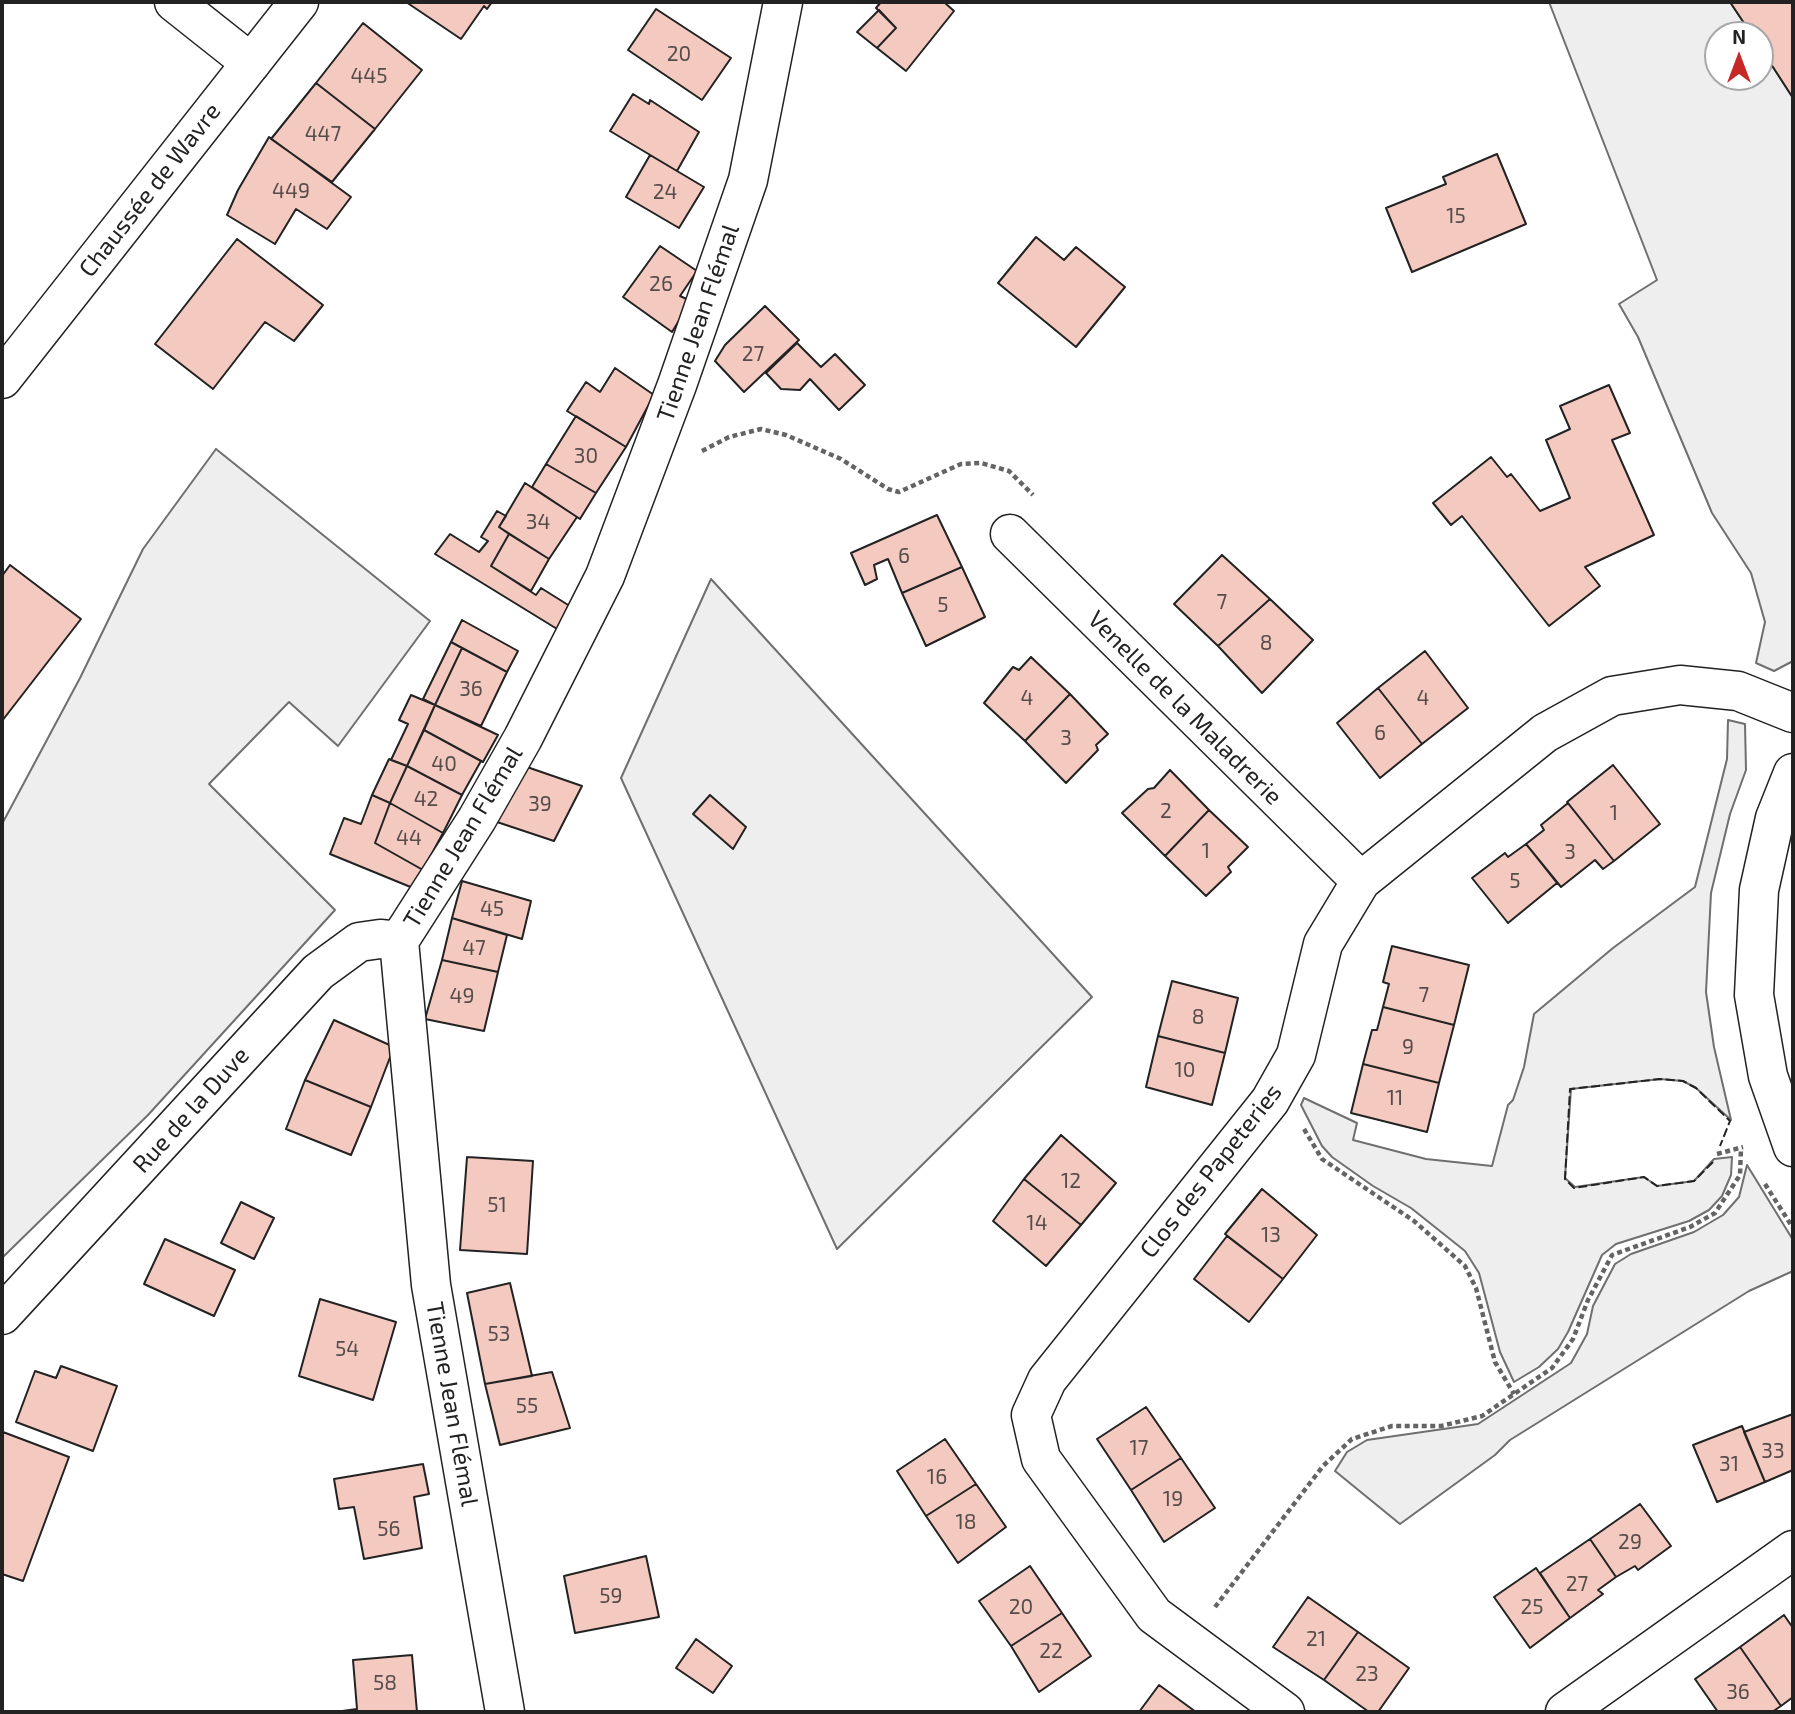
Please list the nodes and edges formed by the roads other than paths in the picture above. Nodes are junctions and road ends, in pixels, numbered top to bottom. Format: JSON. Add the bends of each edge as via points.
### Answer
{"nodes":[{"id":1,"x":174,"y":2,"type":"edge"},
{"id":2,"x":299,"y":2,"type":"edge"},
{"id":3,"x":783,"y":2,"type":"edge"},
{"id":4,"x":251,"y":63,"type":"junction"},
{"id":5,"x":2,"y":379,"type":"edge"},
{"id":6,"x":1010,"y":534,"type":"road end"},
{"id":7,"x":1793,"y":713,"type":"edge"},
{"id":8,"x":1793,"y":773,"type":"edge"},
{"id":9,"x":1361,"y":881,"type":"junction"},
{"id":10,"x":399,"y":941,"type":"junction"},
{"id":11,"x":1780,"y":1074,"type":"edge"},
{"id":12,"x":1793,"y":1147,"type":"edge"},
{"id":13,"x":2,"y":1315,"type":"edge"},
{"id":14,"x":1793,"y":1550,"type":"edge"},
{"id":15,"x":505,"y":1712,"type":"edge"},
{"id":16,"x":1285,"y":1712,"type":"edge"},
{"id":17,"x":1565,"y":1712,"type":"edge"}],
"edges":[{"from":1,"to":4,"type":"street"},
{"from":2,"to":4,"type":"street","name":"Chaussée de Wavre"},
{"from":3,"to":10,"type":"street","name":"Tienne Jean Flémal","via":[[748,180],[605,576],[477,820]]},
{"from":4,"to":5,"type":"street","name":"Chaussée de Wavre"},
{"from":6,"to":9,"type":"street","name":"Venelle de la Maladrerie"},
{"from":7,"to":9,"type":"street","name":"Clos des Papeteries","via":[[1738,691],[1680,685],[1612,696],[1545,733]]},
{"from":8,"to":11,"type":"street","via":[[1775,818],[1759,890],[1754,995]]},
{"from":9,"to":16,"type":"street","name":"Clos des Papeteries","via":[[1323,943],[1296,1055],[1278,1088],[1047,1380],[1031,1415],[1041,1459],[1154,1615]]},
{"from":10,"to":13,"type":"street","name":"Rue de la Duve","via":[[359,942],[318,972]]},
{"from":10,"to":15,"type":"street","name":"Tienne Jean Flémal","via":[[430,1285]]},
{"from":11,"to":12,"type":"street"},
{"from":14,"to":17,"type":"street"}]}
